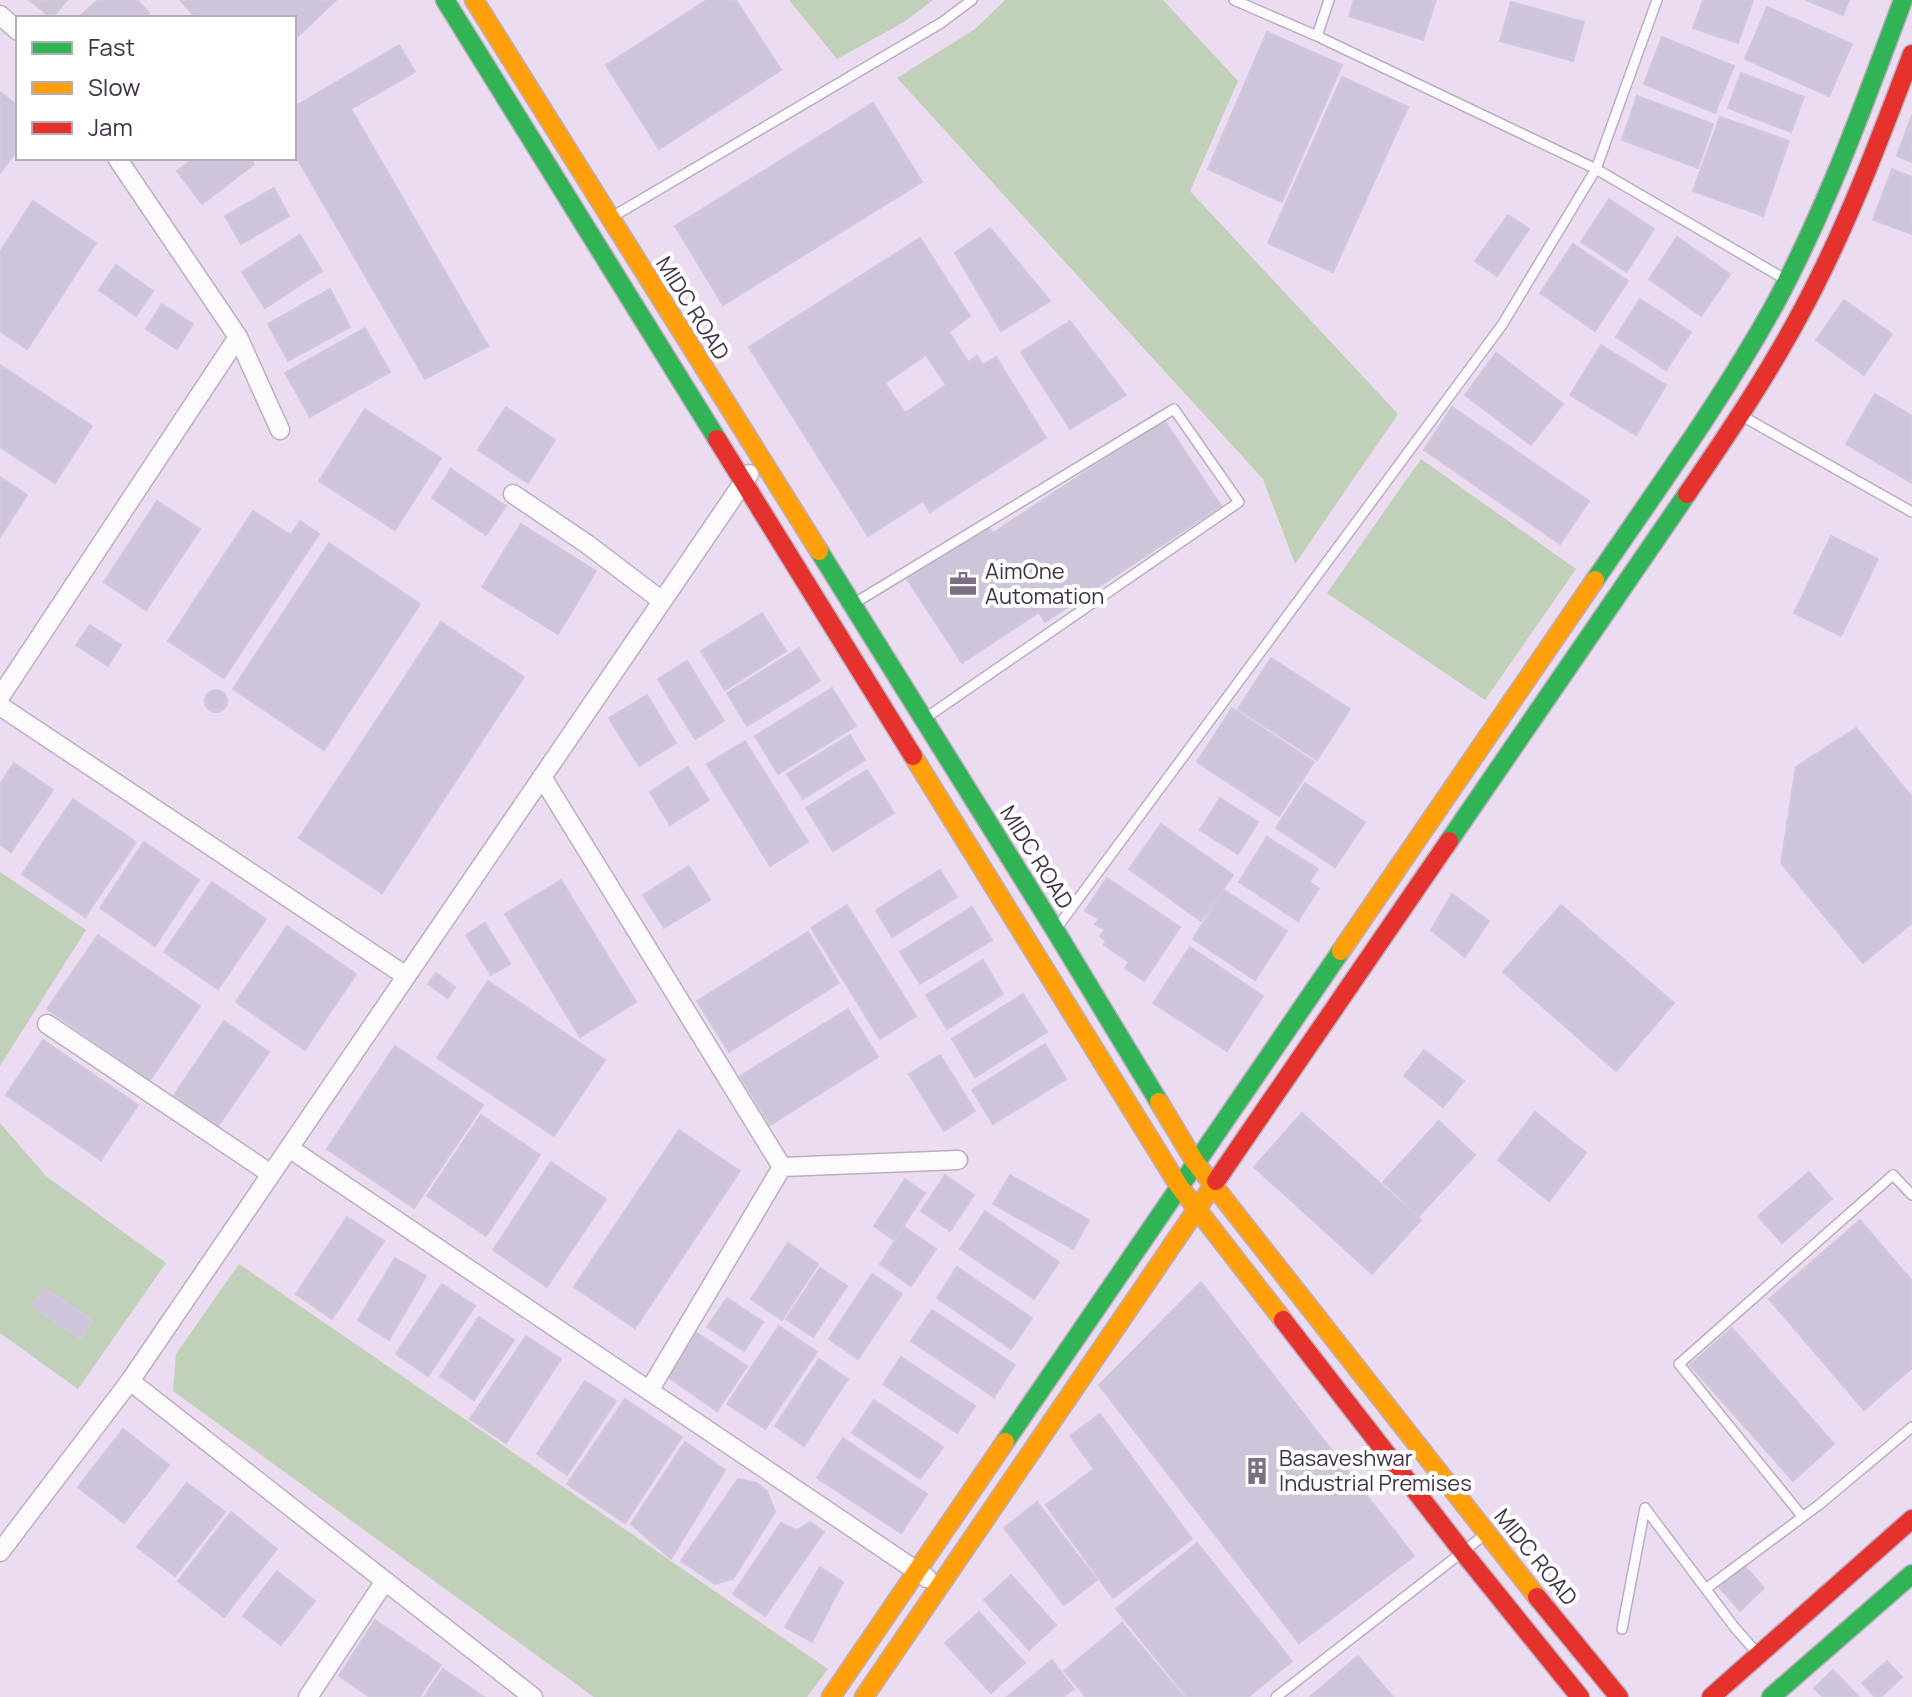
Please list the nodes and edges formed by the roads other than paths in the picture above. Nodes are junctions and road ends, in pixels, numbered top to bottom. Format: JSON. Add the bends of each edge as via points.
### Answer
{"nodes":[{"id":1,"x":445,"y":0,"type":"edge"},
{"id":2,"x":474,"y":0,"type":"edge"},
{"id":3,"x":972,"y":0,"type":"edge"},
{"id":4,"x":1234,"y":0,"type":"edge"},
{"id":5,"x":1329,"y":0,"type":"edge"},
{"id":6,"x":1657,"y":0,"type":"edge"},
{"id":7,"x":1903,"y":0,"type":"edge"},
{"id":8,"x":0,"y":15,"type":"edge"},
{"id":9,"x":16,"y":29,"type":"edge"},
{"id":10,"x":1317,"y":36,"type":"junction"},
{"id":11,"x":1912,"y":54,"type":"edge"},
{"id":12,"x":118,"y":160,"type":"edge"},
{"id":13,"x":1596,"y":169,"type":"junction"},
{"id":14,"x":610,"y":218,"type":"junction"},
{"id":15,"x":589,"y":231,"type":"junction"},
{"id":16,"x":1786,"y":280,"type":"junction"},
{"id":17,"x":1810,"y":294,"type":"junction"},
{"id":18,"x":238,"y":337,"type":"junction"},
{"id":19,"x":1715,"y":400,"type":"junction"},
{"id":20,"x":1739,"y":414,"type":"junction"},
{"id":21,"x":280,"y":430,"type":"dead end"},
{"id":22,"x":759,"y":460,"type":"junction"},
{"id":23,"x":744,"y":481,"type":"junction"},
{"id":24,"x":513,"y":494,"type":"dead end"},
{"id":25,"x":1912,"y":512,"type":"edge"},
{"id":26,"x":662,"y":601,"type":"junction"},
{"id":27,"x":850,"y":606,"type":"junction"},
{"id":28,"x":0,"y":697,"type":"edge"},
{"id":29,"x":0,"y":706,"type":"edge"},
{"id":30,"x":923,"y":721,"type":"junction"},
{"id":31,"x":542,"y":777,"type":"junction"},
{"id":32,"x":1055,"y":930,"type":"junction"},
{"id":33,"x":406,"y":976,"type":"junction"},
{"id":34,"x":47,"y":1024,"type":"dead end"},
{"id":35,"x":289,"y":1148,"type":"junction"},
{"id":36,"x":958,"y":1160,"type":"dead end"},
{"id":37,"x":1195,"y":1162,"type":"junction"},
{"id":38,"x":782,"y":1167,"type":"junction"},
{"id":39,"x":271,"y":1174,"type":"junction"},
{"id":40,"x":1213,"y":1185,"type":"junction"},
{"id":41,"x":1179,"y":1186,"type":"junction"},
{"id":42,"x":1912,"y":1195,"type":"edge"},
{"id":43,"x":1196,"y":1210,"type":"junction"},
{"id":44,"x":1308,"y":1306,"type":"junction"},
{"id":45,"x":1287,"y":1322,"type":"junction"},
{"id":46,"x":130,"y":1381,"type":"junction"},
{"id":47,"x":649,"y":1391,"type":"junction"},
{"id":48,"x":1912,"y":1427,"type":"edge"},
{"id":49,"x":1802,"y":1516,"type":"junction"},
{"id":50,"x":1912,"y":1519,"type":"edge"},
{"id":51,"x":1486,"y":1534,"type":"junction"},
{"id":52,"x":1462,"y":1551,"type":"junction"},
{"id":53,"x":0,"y":1552,"type":"edge"},
{"id":54,"x":917,"y":1571,"type":"junction"},
{"id":55,"x":1912,"y":1574,"type":"edge"},
{"id":56,"x":385,"y":1581,"type":"junction"},
{"id":57,"x":939,"y":1586,"type":"junction"},
{"id":58,"x":1707,"y":1588,"type":"junction"},
{"id":59,"x":1622,"y":1629,"type":"dead end"},
{"id":60,"x":1758,"y":1654,"type":"junction"},
{"id":61,"x":308,"y":1697,"type":"edge"},
{"id":62,"x":533,"y":1697,"type":"edge"},
{"id":63,"x":831,"y":1697,"type":"edge"},
{"id":64,"x":864,"y":1697,"type":"edge"},
{"id":65,"x":1276,"y":1697,"type":"edge"},
{"id":66,"x":1580,"y":1697,"type":"edge"},
{"id":67,"x":1619,"y":1697,"type":"edge"},
{"id":68,"x":1711,"y":1697,"type":"edge"},
{"id":69,"x":1771,"y":1697,"type":"edge"}],
"edges":[{"from":1,"to":15,"type":"main road"},
{"from":2,"to":14,"type":"main road","name":"MIDC ROAD"},
{"from":3,"to":14,"type":"lane"},
{"from":4,"to":10,"type":"lane"},
{"from":5,"to":10,"type":"lane"},
{"from":6,"to":13,"type":"lane"},
{"from":7,"to":16,"type":"main road","via":[[1860,115]]},
{"from":8,"to":9,"type":"street"},
{"from":10,"to":13,"type":"lane"},
{"from":11,"to":17,"type":"main road"},
{"from":12,"to":18,"type":"street"},
{"from":13,"to":16,"type":"lane"},
{"from":13,"to":32,"type":"lane","via":[[1502,325]]},
{"from":14,"to":15,"type":"lane"},
{"from":14,"to":22,"type":"main road","name":"MIDC ROAD"},
{"from":15,"to":23,"type":"main road"},
{"from":16,"to":17,"type":"lane"},
{"from":16,"to":19,"type":"main road"},
{"from":17,"to":20,"type":"main road"},
{"from":18,"to":21,"type":"street"},
{"from":18,"to":28,"type":"street"},
{"from":19,"to":20,"type":"lane"},
{"from":19,"to":37,"type":"main road"},
{"from":20,"to":25,"type":"lane"},
{"from":20,"to":40,"type":"main road"},
{"from":22,"to":23,"type":"street"},
{"from":22,"to":27,"type":"main road","name":"MIDC ROAD"},
{"from":23,"to":26,"type":"street"},
{"from":23,"to":41,"type":"main road"},
{"from":24,"to":26,"type":"street"},
{"from":26,"to":31,"type":"street"},
{"from":27,"to":30,"type":"main road","name":"MIDC ROAD"},
{"from":27,"to":30,"type":"lane","via":[[1174,409],[1239,502]]},
{"from":29,"to":33,"type":"street"},
{"from":30,"to":32,"type":"main road","name":"MIDC ROAD"},
{"from":31,"to":33,"type":"street"},
{"from":31,"to":38,"type":"street"},
{"from":32,"to":37,"type":"main road","name":"MIDC ROAD"},
{"from":33,"to":35,"type":"street"},
{"from":34,"to":39,"type":"street"},
{"from":35,"to":39,"type":"street"},
{"from":35,"to":47,"type":"street"},
{"from":36,"to":38,"type":"street"},
{"from":37,"to":40,"type":"main road","name":"MIDC ROAD"},
{"from":37,"to":41,"type":"main road"},
{"from":38,"to":47,"type":"street"},
{"from":39,"to":46,"type":"street"},
{"from":40,"to":43,"type":"main road"},
{"from":40,"to":44,"type":"main road","name":"MIDC ROAD"},
{"from":41,"to":43,"type":"main road"},
{"from":41,"to":54,"type":"main road"},
{"from":42,"to":49,"type":"lane","via":[[1893,1175],[1679,1364]]},
{"from":43,"to":45,"type":"main road"},
{"from":43,"to":57,"type":"main road"},
{"from":44,"to":45,"type":"main road"},
{"from":44,"to":51,"type":"main road","name":"MIDC ROAD"},
{"from":45,"to":52,"type":"main road"},
{"from":46,"to":53,"type":"street"},
{"from":46,"to":56,"type":"street"},
{"from":47,"to":54,"type":"street"},
{"from":48,"to":49,"type":"lane"},
{"from":49,"to":58,"type":"lane"},
{"from":50,"to":60,"type":"main road"},
{"from":51,"to":52,"type":"lane"},
{"from":51,"to":67,"type":"main road","name":"MIDC ROAD"},
{"from":52,"to":65,"type":"lane"},
{"from":52,"to":66,"type":"main road"},
{"from":54,"to":57,"type":"street"},
{"from":54,"to":63,"type":"main road"},
{"from":55,"to":69,"type":"main road"},
{"from":56,"to":61,"type":"street"},
{"from":56,"to":62,"type":"street"},
{"from":57,"to":64,"type":"main road"},
{"from":58,"to":59,"type":"lane","via":[[1645,1508]]},
{"from":58,"to":60,"type":"lane"},
{"from":60,"to":68,"type":"main road"}]}
